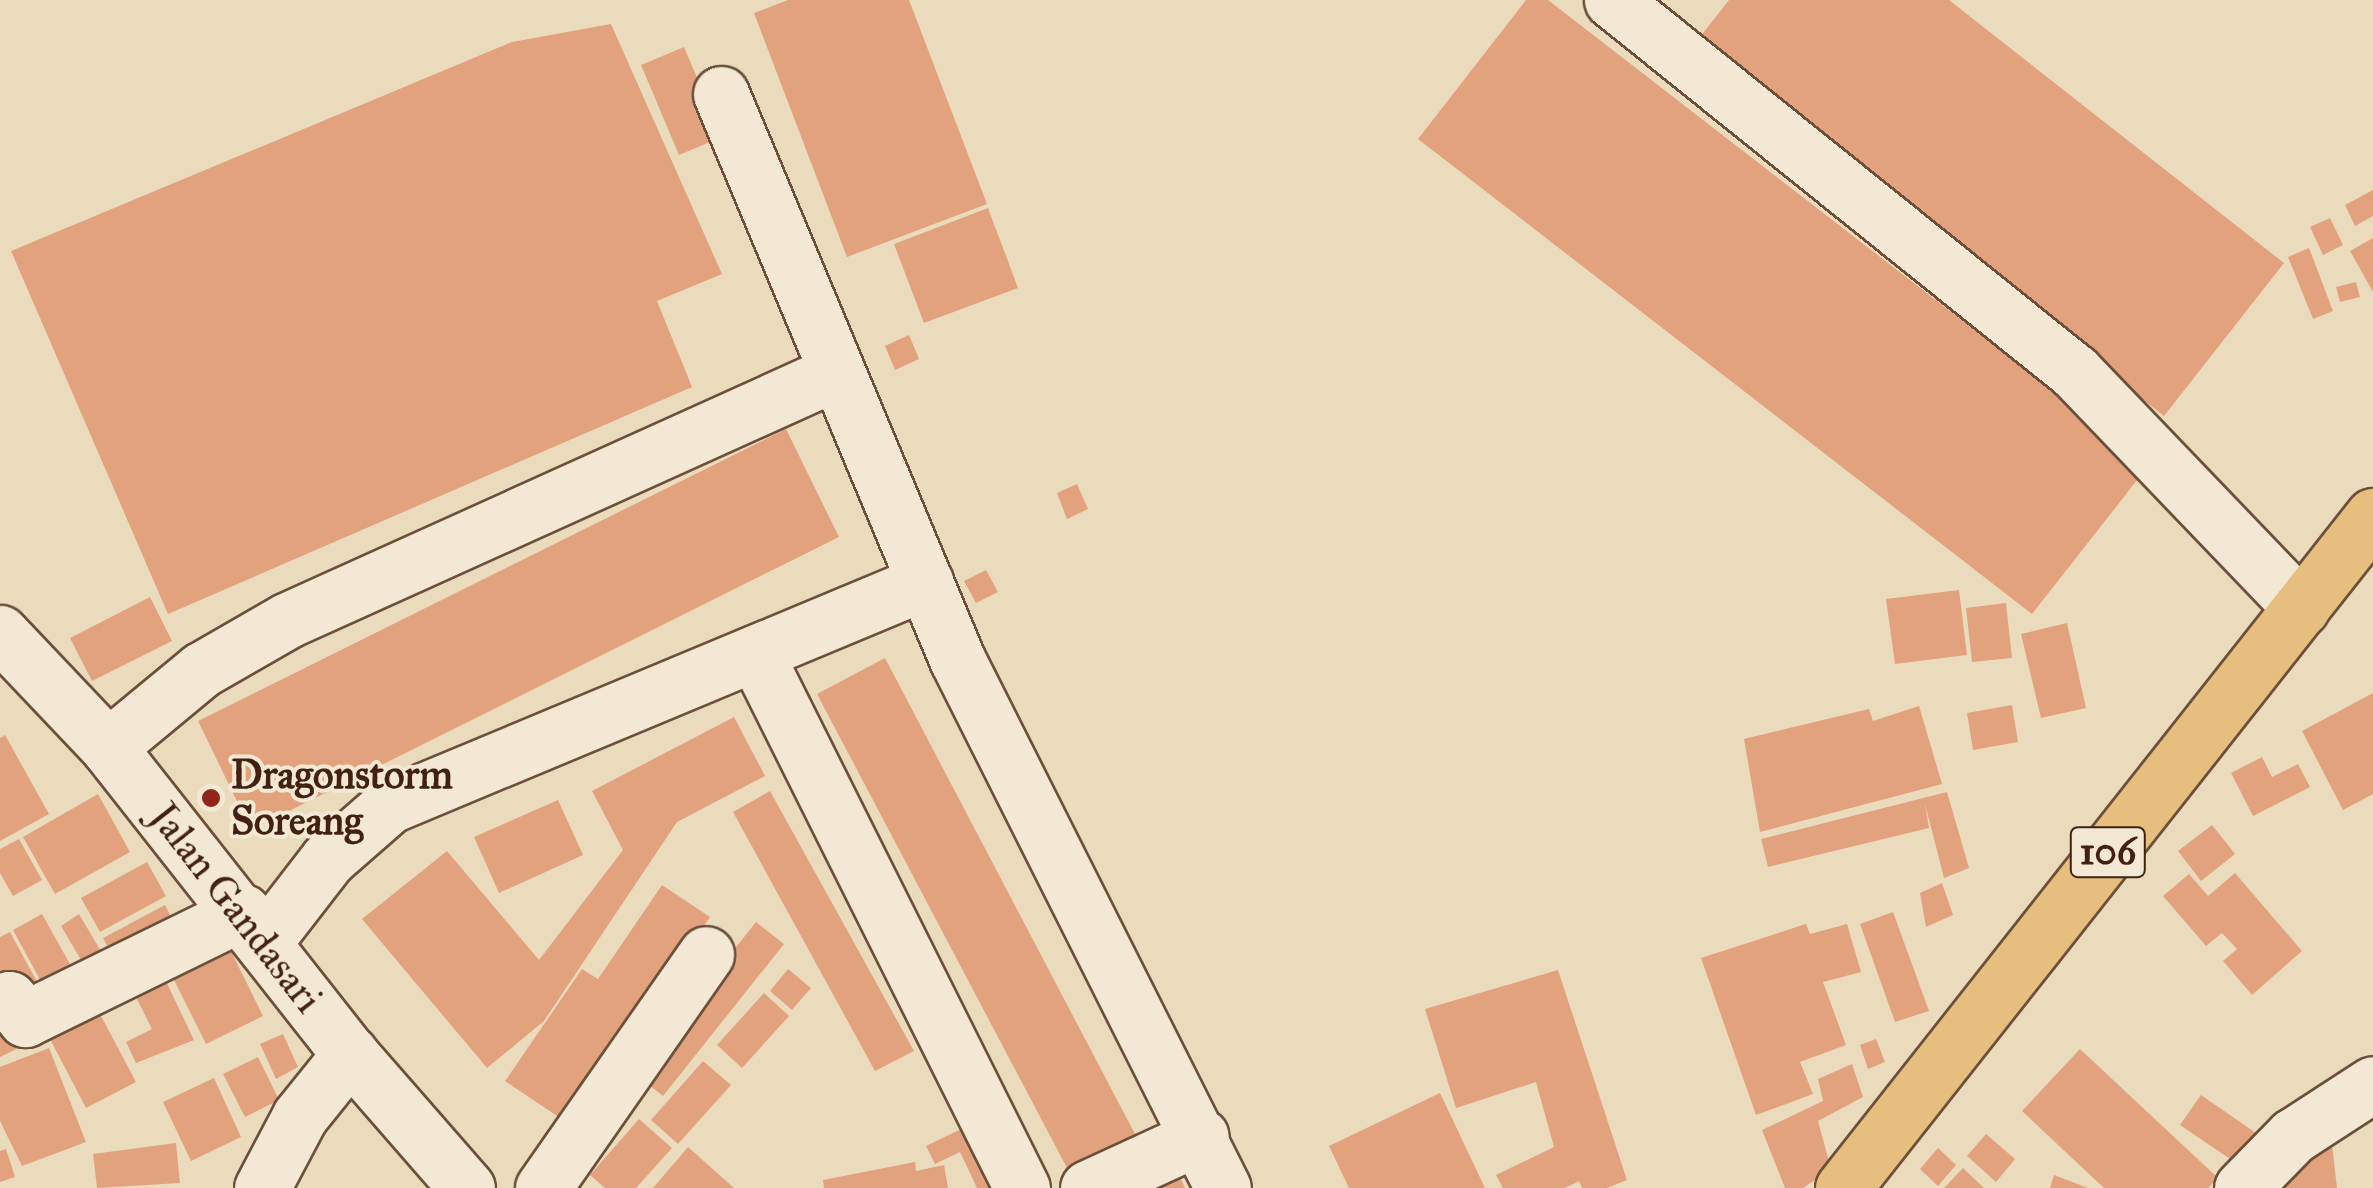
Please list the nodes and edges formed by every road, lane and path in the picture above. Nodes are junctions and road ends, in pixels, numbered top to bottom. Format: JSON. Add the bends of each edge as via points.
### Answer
{"nodes":[{"id":1,"x":1612,"y":0,"type":"edge"},
{"id":2,"x":722,"y":94,"type":"dead end"},
{"id":3,"x":837,"y":372,"type":"junction"},
{"id":4,"x":2373,"y":516,"type":"edge"},
{"id":5,"x":924,"y":582,"type":"junction"},
{"id":6,"x":2301,"y":608,"type":"junction"},
{"id":7,"x":0,"y":632,"type":"edge"},
{"id":8,"x":755,"y":653,"type":"junction"},
{"id":9,"x":108,"y":747,"type":"junction"},
{"id":10,"x":253,"y":927,"type":"junction"},
{"id":11,"x":706,"y":954,"type":"dead end"},
{"id":12,"x":0,"y":1002,"type":"edge"},
{"id":13,"x":350,"y":1054,"type":"junction"},
{"id":14,"x":2373,"y":1084,"type":"edge"},
{"id":15,"x":1202,"y":1136,"type":"junction"},
{"id":16,"x":262,"y":1188,"type":"edge"},
{"id":17,"x":467,"y":1188,"type":"edge"},
{"id":18,"x":543,"y":1188,"type":"edge"},
{"id":19,"x":1022,"y":1188,"type":"edge"},
{"id":20,"x":1088,"y":1188,"type":"edge"},
{"id":21,"x":1223,"y":1188,"type":"edge"},
{"id":22,"x":1844,"y":1188,"type":"edge"},
{"id":23,"x":2242,"y":1188,"type":"edge"}],
"edges":[{"from":1,"to":6,"type":"street","via":[[2074,372]]},
{"from":2,"to":3,"type":"street"},
{"from":3,"to":5,"type":"street"},
{"from":3,"to":9,"type":"street","via":[[288,620],[201,670]]},
{"from":4,"to":6,"type":"main road","number":"106"},
{"from":5,"to":8,"type":"street"},
{"from":5,"to":15,"type":"street","via":[[957,659]]},
{"from":6,"to":22,"type":"main road","number":"106"},
{"from":7,"to":9,"type":"street","name":"Jalan Gandasari"},
{"from":8,"to":10,"type":"street","via":[[390,805]]},
{"from":8,"to":19,"type":"street"},
{"from":9,"to":10,"type":"street","name":"Jalan Gandasari"},
{"from":10,"to":12,"type":"street","via":[[25,1018],[9,999]]},
{"from":10,"to":13,"type":"street","name":"Jalan Gandasari"},
{"from":11,"to":18,"type":"street"},
{"from":13,"to":16,"type":"street","via":[[300,1116]]},
{"from":13,"to":17,"type":"street","name":"Jalan Gandasari"},
{"from":14,"to":23,"type":"street","via":[[2294,1136]]},
{"from":15,"to":20,"type":"street"},
{"from":15,"to":21,"type":"street"}]}
